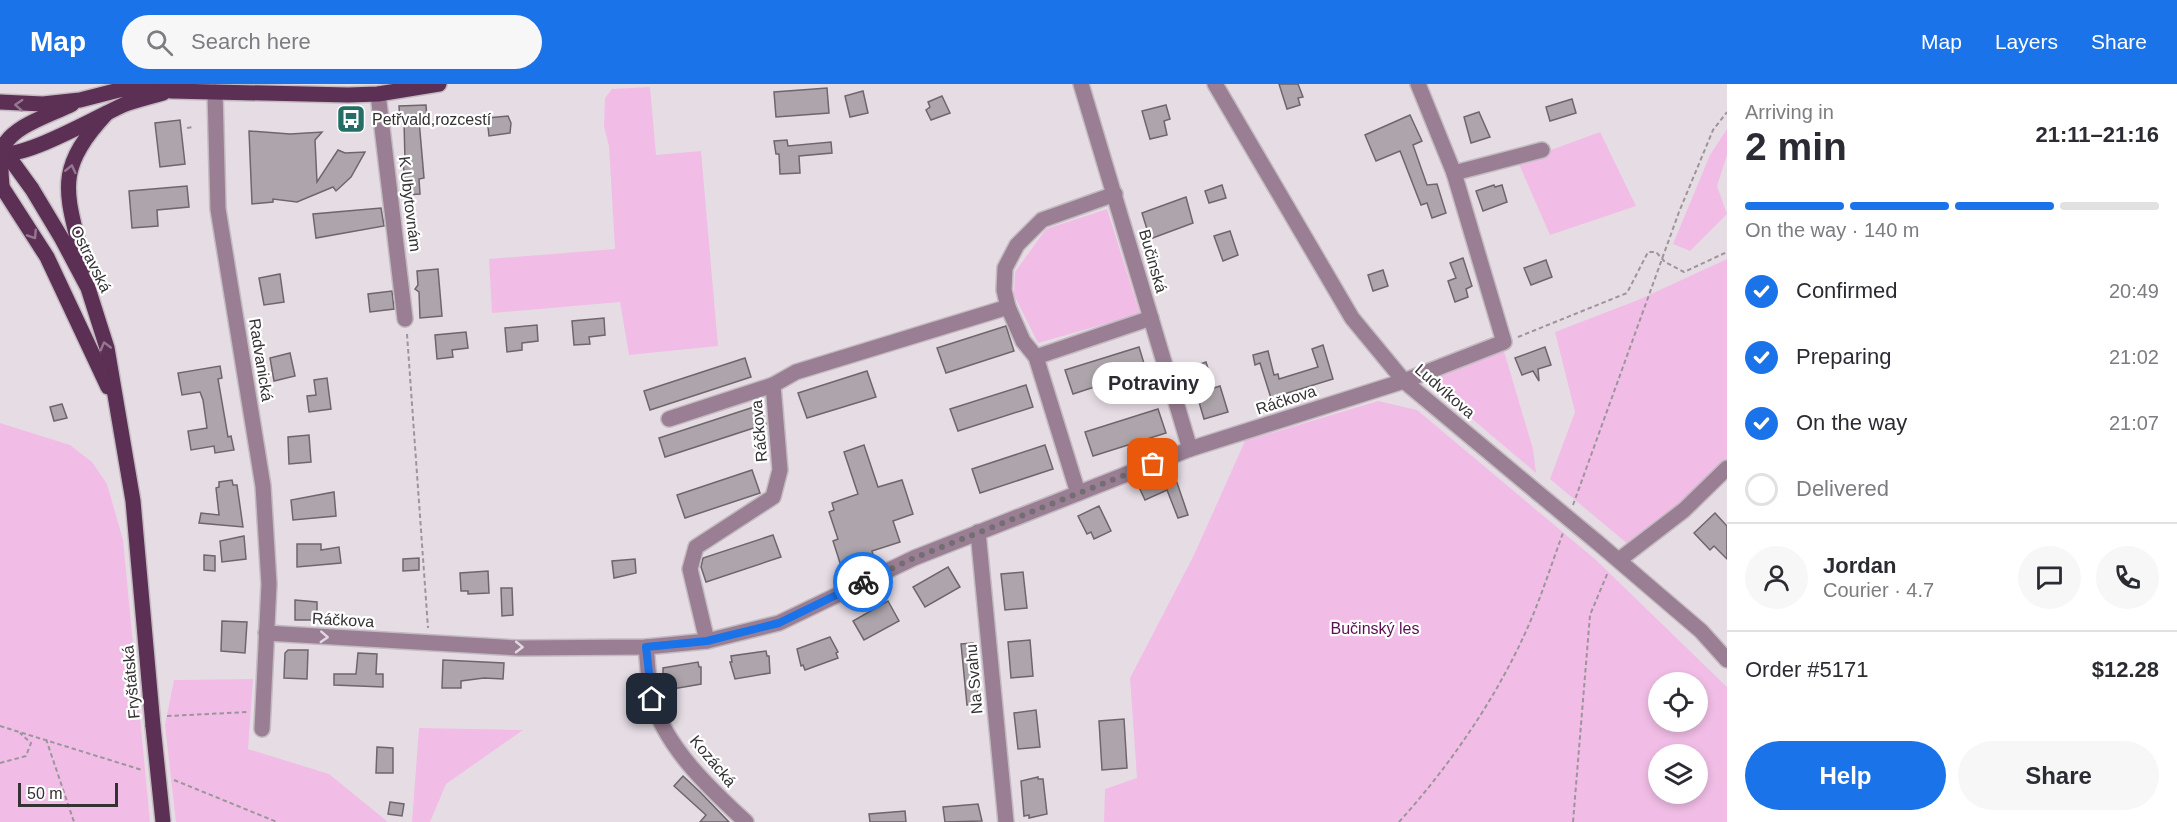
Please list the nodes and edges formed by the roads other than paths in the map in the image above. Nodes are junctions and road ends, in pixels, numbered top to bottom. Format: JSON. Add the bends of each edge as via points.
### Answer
{"nodes":[{"id":1,"x":439,"y":84,"type":"edge"},
{"id":2,"x":1081,"y":84,"type":"edge"},
{"id":3,"x":1215,"y":84,"type":"edge"},
{"id":4,"x":1418,"y":84,"type":"edge"},
{"id":5,"x":118,"y":87,"type":"edge"},
{"id":6,"x":172,"y":91,"type":"junction"},
{"id":7,"x":215,"y":92,"type":"junction"},
{"id":8,"x":378,"y":94,"type":"junction"},
{"id":9,"x":80,"y":100,"type":"junction"},
{"id":10,"x":0,"y":102,"type":"edge"},
{"id":11,"x":127,"y":104,"type":"junction"},
{"id":12,"x":107,"y":113,"type":"junction"},
{"id":13,"x":1542,"y":150,"type":"dead end"},
{"id":14,"x":2,"y":151,"type":"edge"},
{"id":15,"x":1454,"y":173,"type":"junction"},
{"id":16,"x":1,"y":185,"type":"edge"},
{"id":17,"x":1115,"y":194,"type":"junction"},
{"id":18,"x":88,"y":288,"type":"junction"},
{"id":19,"x":1008,"y":307,"type":"junction"},
{"id":20,"x":1151,"y":318,"type":"junction"},
{"id":21,"x":405,"y":319,"type":"road end"},
{"id":22,"x":1036,"y":357,"type":"junction"},
{"id":23,"x":1404,"y":381,"type":"junction"},
{"id":24,"x":773,"y":385,"type":"junction"},
{"id":25,"x":115,"y":404,"type":"junction"},
{"id":26,"x":669,"y":419,"type":"dead end"},
{"id":27,"x":1190,"y":449,"type":"junction"},
{"id":28,"x":1727,"y":468,"type":"edge"},
{"id":29,"x":1078,"y":493,"type":"junction"},
{"id":30,"x":978,"y":532,"type":"junction"},
{"id":31,"x":136,"y":538,"type":"joint"},
{"id":32,"x":1619,"y":560,"type":"junction"},
{"id":33,"x":266,"y":633,"type":"junction"},
{"id":34,"x":707,"y":641,"type":"junction"},
{"id":35,"x":646,"y":647,"type":"junction"},
{"id":36,"x":1727,"y":660,"type":"edge"},
{"id":37,"x":262,"y":729,"type":"dead end"},
{"id":38,"x":163,"y":822,"type":"edge"},
{"id":39,"x":746,"y":822,"type":"edge"},
{"id":40,"x":1006,"y":822,"type":"edge"}],
"edges":[{"from":1,"to":8,"type":"main road"},
{"from":2,"to":17,"type":"street","name":"Bučinská"},
{"from":3,"to":23,"type":"street","name":"Ludvíkova","via":[[1352,318]]},
{"from":4,"to":15,"type":"street"},
{"from":5,"to":6,"type":"main road"},
{"from":5,"to":9,"type":"main road"},
{"from":5,"to":11,"type":"street"},
{"from":6,"to":7,"type":"main road"},
{"from":6,"to":11,"type":"main road"},
{"from":7,"to":8,"type":"main road"},
{"from":7,"to":33,"type":"street","name":"Radvanická","via":[[218,209],[263,486],[269,584]]},
{"from":8,"to":21,"type":"street","name":"K Ubytovnám"},
{"from":9,"to":10,"type":"main road","one_way":true,"via":[[32,105]]},
{"from":9,"to":14,"type":"main road","via":[[21,130]]},
{"from":11,"to":12,"type":"main road"},
{"from":12,"to":14,"type":"main road","via":[[29,149]]},
{"from":18,"to":12,"type":"main road","one_way":true,"via":[[69,201],[68,176],[76,150]]},
{"from":13,"to":15,"type":"street"},
{"from":14,"to":16,"type":"main road"},
{"from":14,"to":18,"type":"main road","name":"Ostravská","via":[[62,239]]},
{"from":15,"to":23,"type":"street","name":"Ráčkova","via":[[1504,342]]},
{"from":16,"to":25,"type":"main road","name":"Ostravská","one_way":true,"via":[[47,257]]},
{"from":17,"to":19,"type":"street","via":[[1042,220],[1017,245],[1005,268]]},
{"from":17,"to":20,"type":"street","name":"Bučinská"},
{"from":25,"to":18,"type":"main road","name":"Ostravská","one_way":true,"via":[[107,348]]},
{"from":19,"to":22,"type":"street","via":[[1023,341]]},
{"from":19,"to":24,"type":"street","name":"Ráčkova","via":[[796,372]]},
{"from":20,"to":22,"type":"street"},
{"from":20,"to":27,"type":"street","name":"Bučinská"},
{"from":22,"to":29,"type":"street"},
{"from":23,"to":27,"type":"street","name":"Ráčkova"},
{"from":23,"to":32,"type":"street","name":"Ludvíkova","bridge":true},
{"from":24,"to":26,"type":"street"},
{"from":24,"to":34,"type":"street","name":"Ráčkova","via":[[780,470],[773,497],[696,548],[690,569]]},
{"from":25,"to":31,"type":"main road","name":"Ostravská"},
{"from":27,"to":29,"type":"street","name":"Ráčkova"},
{"from":28,"to":32,"type":"street","via":[[1684,510]]},
{"from":29,"to":30,"type":"street","name":"Ráčkova"},
{"from":30,"to":34,"type":"street","name":"Ráčkova","via":[[779,623]]},
{"from":30,"to":40,"type":"street","name":"Na Svahu"},
{"from":31,"to":38,"type":"main road","name":"Fryštátská","bridge":true},
{"from":32,"to":36,"type":"street","name":"Ludvíkova","via":[[1701,631]]},
{"from":33,"to":35,"type":"street","name":"Ráčkova","one_way":true,"via":[[518,648]]},
{"from":33,"to":37,"type":"street","name":"Radvanická"},
{"from":34,"to":35,"type":"street","name":"Ráčkova"},
{"from":35,"to":39,"type":"street","name":"Kozácká","via":[[652,699],[669,736],[689,765]]}]}
